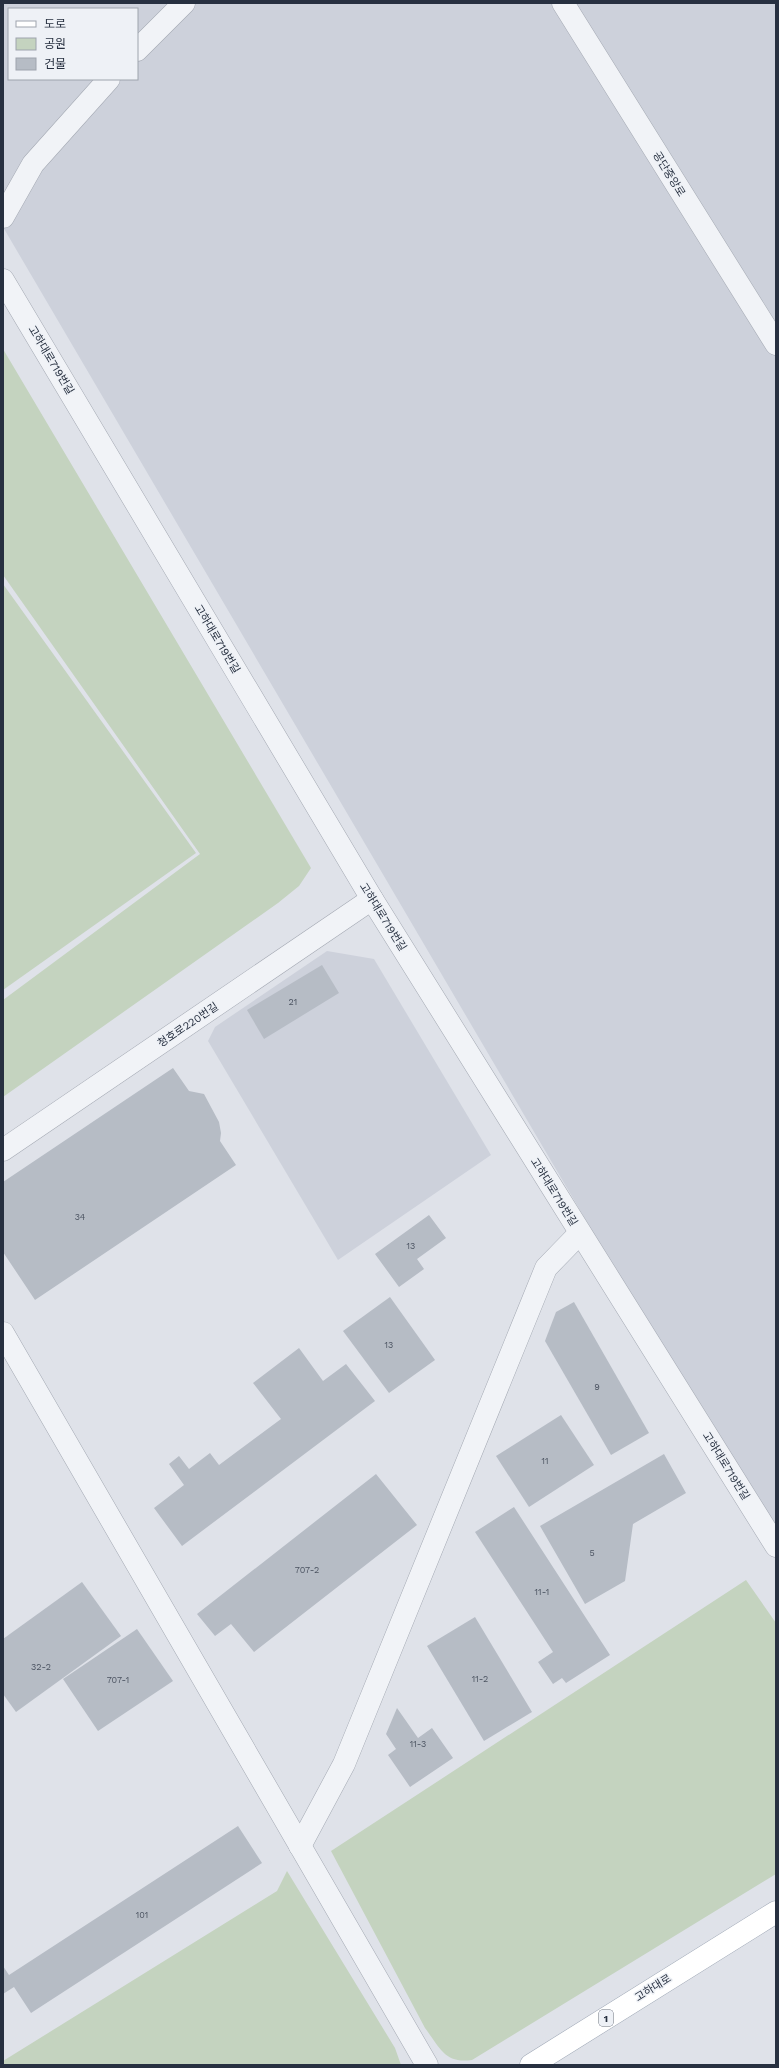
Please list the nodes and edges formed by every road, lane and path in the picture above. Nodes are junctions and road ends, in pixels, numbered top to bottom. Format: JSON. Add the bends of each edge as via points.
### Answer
{"nodes":[{"id":1,"x":184,"y":3,"type":"edge"},
{"id":2,"x":563,"y":3,"type":"edge"},
{"id":3,"x":138,"y":49,"type":"edge"},
{"id":4,"x":107,"y":80,"type":"edge"},
{"id":5,"x":3,"y":217,"type":"edge"},
{"id":6,"x":3,"y":280,"type":"edge"},
{"id":7,"x":776,"y":344,"type":"edge"},
{"id":8,"x":372,"y":899,"type":"junction"},
{"id":9,"x":3,"y":1150,"type":"edge"},
{"id":10,"x":580,"y":1233,"type":"junction"},
{"id":11,"x":3,"y":1333,"type":"edge"},
{"id":12,"x":776,"y":1546,"type":"edge"},
{"id":13,"x":300,"y":1846,"type":"junction"},
{"id":14,"x":776,"y":1912,"type":"edge"},
{"id":15,"x":427,"y":2065,"type":"edge"},
{"id":16,"x":531,"y":2065,"type":"edge"}],
"edges":[{"from":1,"to":3,"type":"street"},
{"from":2,"to":7,"type":"street","name":"공단중앙로"},
{"from":4,"to":5,"type":"street","via":[[33,164]]},
{"from":6,"to":8,"type":"street","name":"고하대로719번길"},
{"from":8,"to":9,"type":"street","name":"청호로220번길"},
{"from":8,"to":10,"type":"street","name":"고하대로719번길"},
{"from":10,"to":12,"type":"street","name":"고하대로719번길"},
{"from":10,"to":13,"type":"street","via":[[546,1268],[344,1764]]},
{"from":11,"to":13,"type":"street"},
{"from":13,"to":15,"type":"street"},
{"from":14,"to":16,"type":"main road","name":"고하대로","number":"1"}]}
